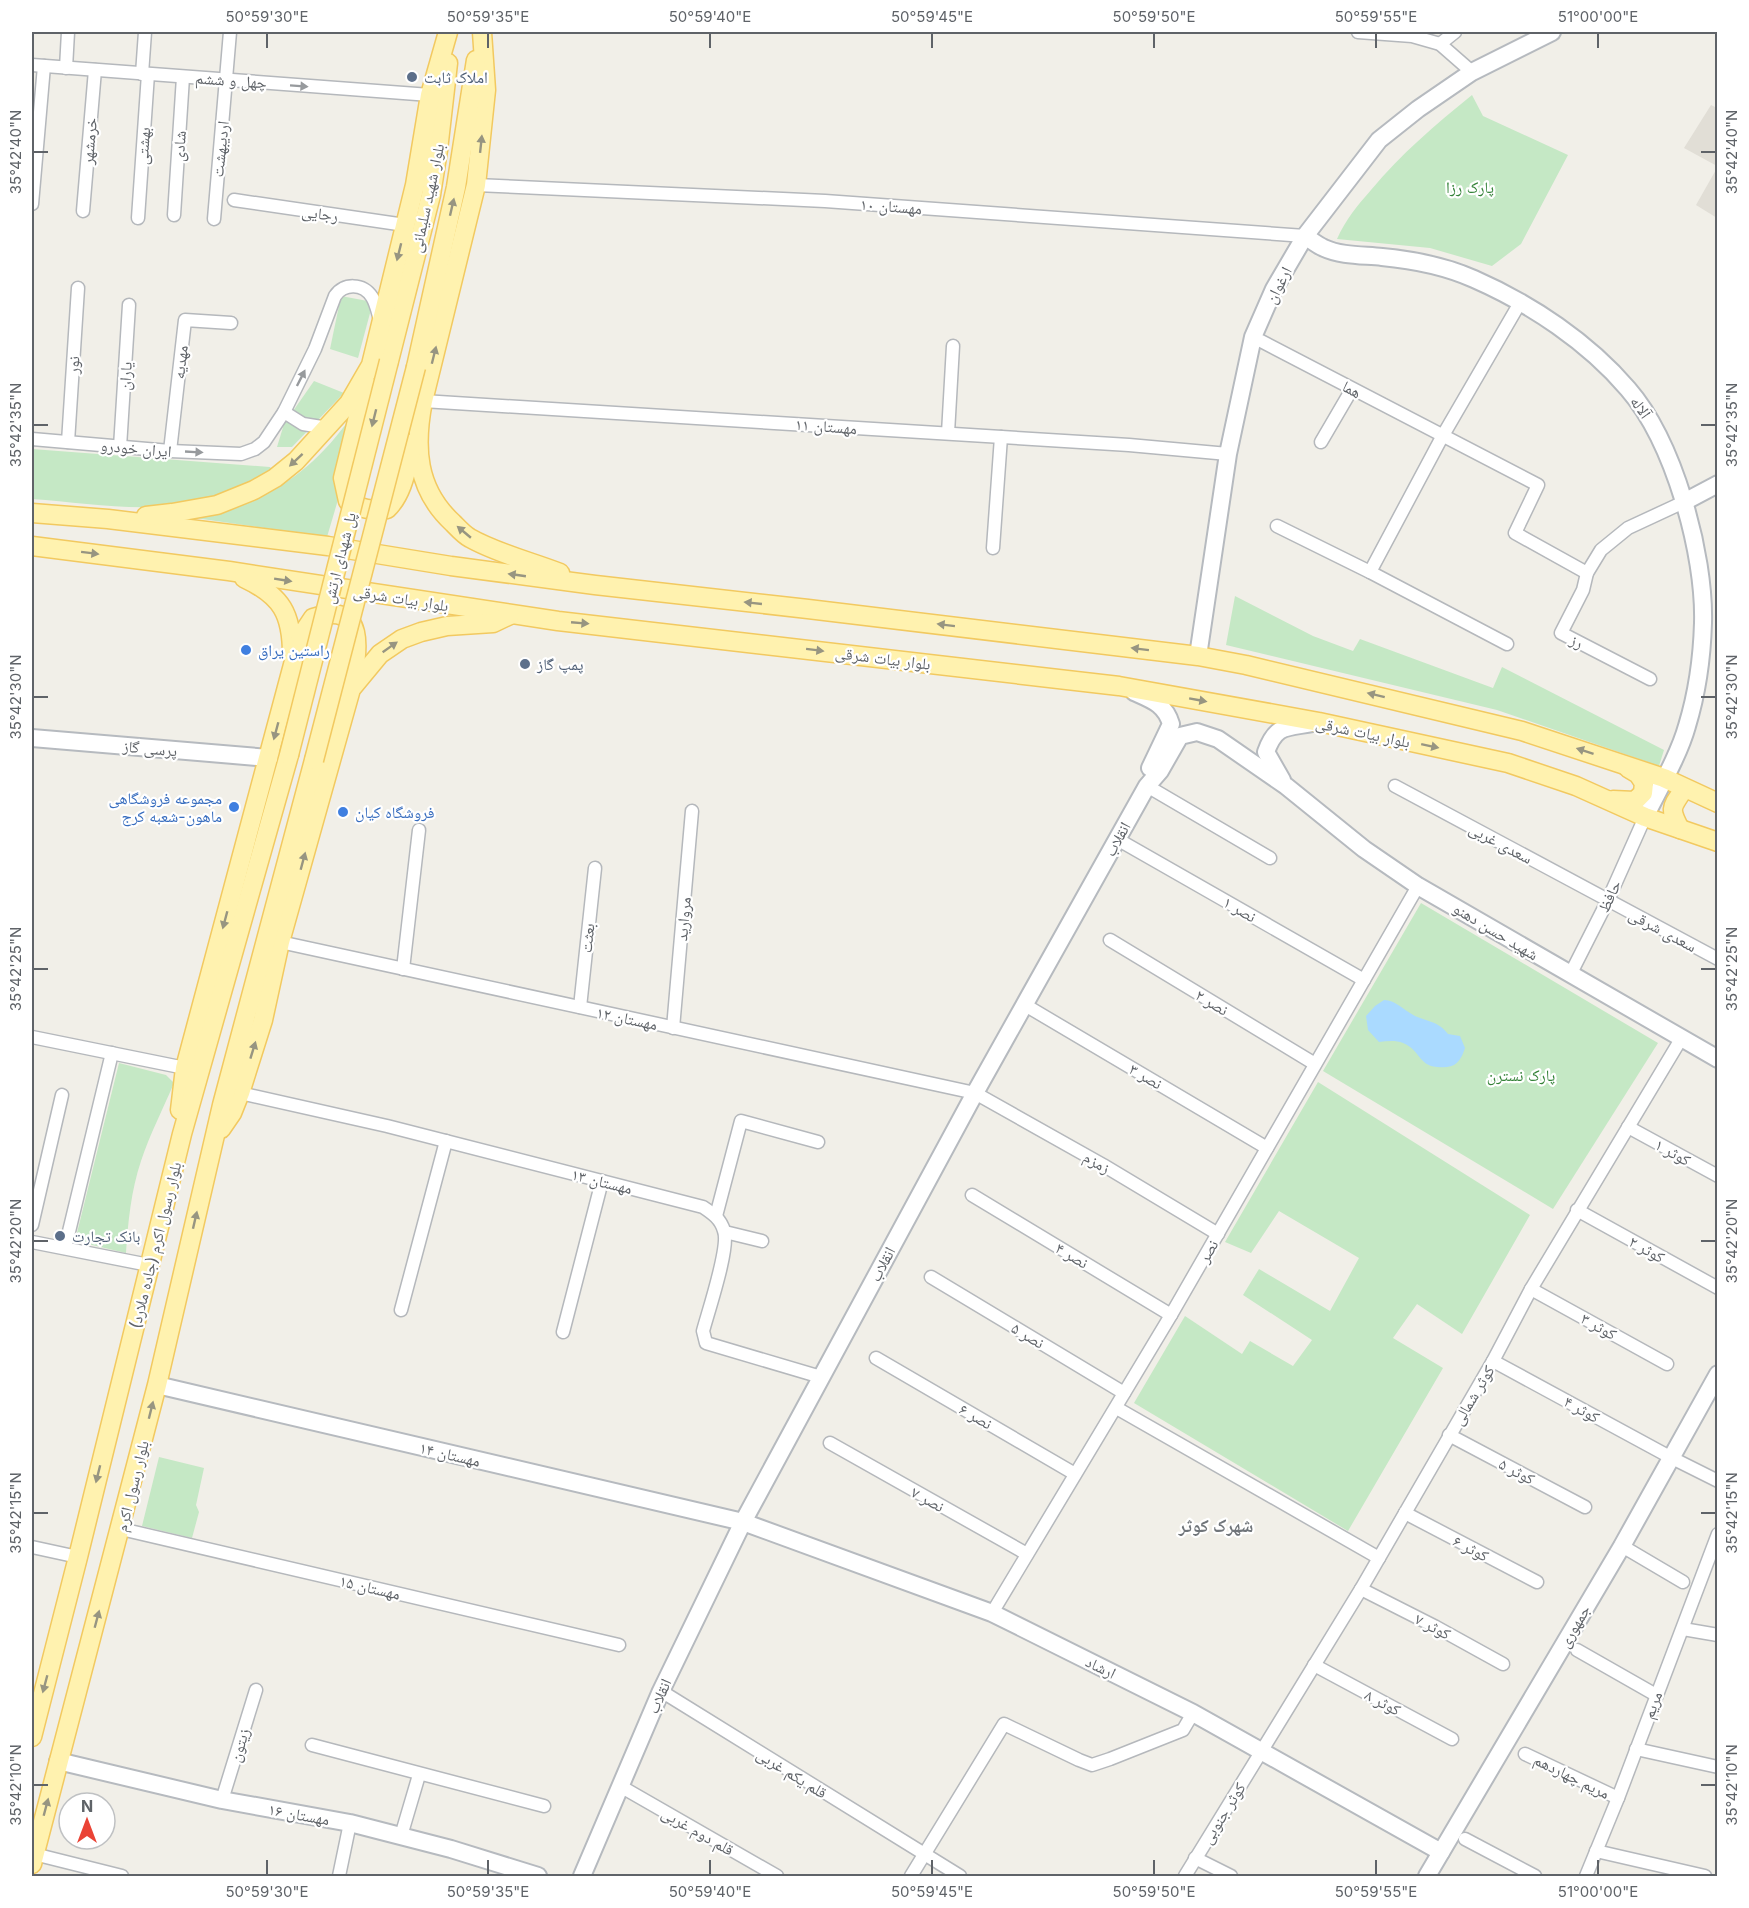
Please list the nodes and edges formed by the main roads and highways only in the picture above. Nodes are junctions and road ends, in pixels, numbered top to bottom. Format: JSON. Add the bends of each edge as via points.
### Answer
{"nodes":[{"id":1,"x":449,"y":32,"type":"edge"},
{"id":2,"x":481,"y":32,"type":"edge"},
{"id":3,"x":380,"y":363,"type":"junction"},
{"id":4,"x":416,"y":367,"type":"joint"},
{"id":5,"x":417,"y":429,"type":"junction"},
{"id":6,"x":32,"y":513,"type":"edge"},
{"id":7,"x":108,"y":519,"type":"junction"},
{"id":8,"x":32,"y":546,"type":"edge"},
{"id":9,"x":229,"y":571,"type":"junction"},
{"id":10,"x":596,"y":585,"type":"junction"},
{"id":11,"x":511,"y":615,"type":"junction"},
{"id":12,"x":291,"y":675,"type":"junction"},
{"id":13,"x":351,"y":689,"type":"junction"},
{"id":14,"x":289,"y":755,"type":"joint"},
{"id":15,"x":1620,"y":762,"type":"junction"},
{"id":16,"x":1684,"y":789,"type":"junction"},
{"id":17,"x":1611,"y":800,"type":"junction"},
{"id":18,"x":1718,"y":803,"type":"edge"},
{"id":19,"x":1680,"y":829,"type":"junction"},
{"id":20,"x":1718,"y":843,"type":"edge"},
{"id":21,"x":222,"y":1105,"type":"joint"},
{"id":22,"x":182,"y":1134,"type":"junction"},
{"id":23,"x":213,"y":1141,"type":"junction"},
{"id":24,"x":32,"y":1737,"type":"edge"},
{"id":25,"x":33,"y":1859,"type":"edge"}],
"edges":[{"from":1,"to":3,"type":"main road","one_way":true,"via":[[430,96],[415,185],[381,324]]},
{"from":1,"to":3,"type":"main road","name":"بلوار شهید سلیمانی","via":[[431,195]]},
{"from":4,"to":2,"type":"main road","name":"بلوار شهید سلیمانی","one_way":true,"via":[[456,187]]},
{"from":5,"to":2,"type":"main road","one_way":true,"via":[[476,185],[486,90]]},
{"from":3,"to":5,"type":"main road","via":[[344,478],[348,501],[372,511],[387,509],[392,504]]},
{"from":3,"to":7,"type":"main road","one_way":true,"via":[[328,428],[275,478],[235,499],[190,511]]},
{"from":3,"to":14,"type":"main road","name":"پل شهدای ارتش","one_way":true,"bridge":true},
{"from":4,"to":21,"type":"main road","name":"پل شهدای ارتش","bridge":true},
{"from":10,"to":5,"type":"main road","one_way":true,"via":[[469,538],[431,499],[420,466]]},
{"from":6,"to":7,"type":"main road"},
{"from":10,"to":7,"type":"main road","one_way":true},
{"from":8,"to":9,"type":"main road","name":"بلوار بیات شرقی","one_way":true},
{"from":9,"to":11,"type":"main road","name":"بلوار بیات شرقی","one_way":true},
{"from":9,"to":12,"type":"main road","via":[[258,585],[284,609],[292,634]]},
{"from":15,"to":10,"type":"main road","one_way":true,"via":[[1522,731],[1198,656]]},
{"from":13,"to":11,"type":"main road","one_way":true,"via":[[380,654],[402,639],[447,627],[493,623]]},
{"from":11,"to":17,"type":"main road","name":"بلوار بیات شرقی","one_way":true,"via":[[1119,686],[1319,722],[1508,763]]},
{"from":12,"to":13,"type":"main road","via":[[298,646],[313,618],[342,617],[356,630],[358,645]]},
{"from":12,"to":22,"type":"main road","one_way":true,"via":[[185,1068],[180,1110]]},
{"from":23,"to":13,"type":"main road","one_way":true,"via":[[240,1093]]},
{"from":14,"to":22,"type":"main road","name":"بلوار رسول اکرم (جاده ملارد)"},
{"from":15,"to":16,"type":"main road"},
{"from":15,"to":17,"type":"main road","via":[[1638,774],[1644,783],[1642,793],[1635,801]]},
{"from":16,"to":18,"type":"main road"},
{"from":16,"to":19,"type":"main road","via":[[1671,812]]},
{"from":17,"to":19,"type":"main road","name":"بلوار بیات شرقی"},
{"from":19,"to":20,"type":"main road","name":"بلوار بیات شرقی"},
{"from":21,"to":23,"type":"main road","name":"بلوار رسول اکرم"},
{"from":22,"to":24,"type":"main road","name":"بلوار رسول اکرم (جاده ملارد)","one_way":true},
{"from":25,"to":23,"type":"main road","name":"بلوار رسول اکرم","one_way":true,"via":[[121,1529]]}]}
